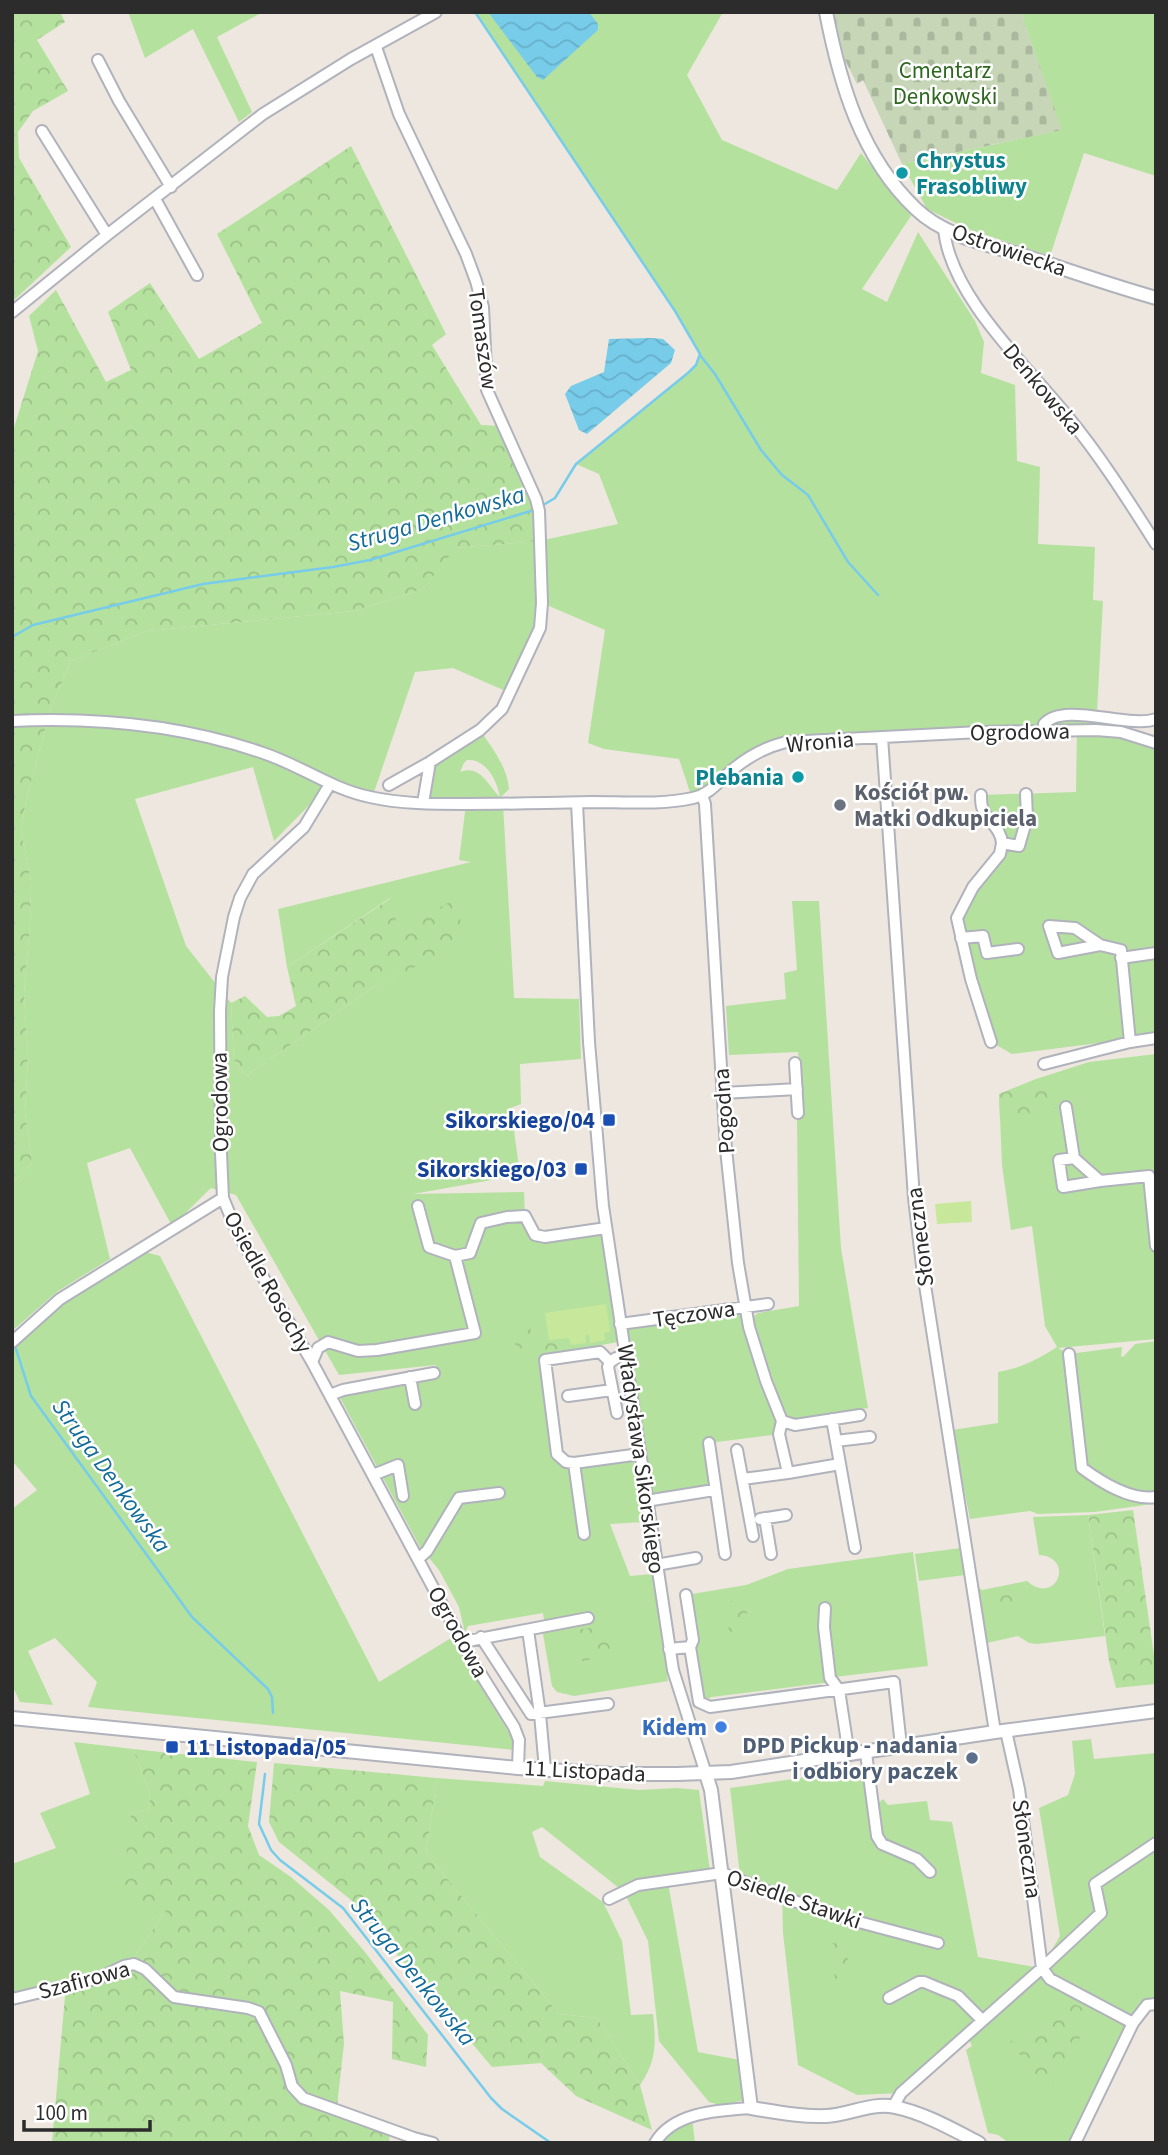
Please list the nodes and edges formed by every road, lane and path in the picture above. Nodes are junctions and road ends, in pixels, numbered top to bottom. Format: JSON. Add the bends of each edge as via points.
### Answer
{"nodes":[{"id":1,"x":436,"y":12,"type":"edge"},
{"id":2,"x":826,"y":12,"type":"edge"},
{"id":3,"x":376,"y":47,"type":"junction"},
{"id":4,"x":98,"y":60,"type":"dead end"},
{"id":5,"x":42,"y":131,"type":"dead end"},
{"id":6,"x":171,"y":187,"type":"junction"},
{"id":7,"x":155,"y":199,"type":"junction"},
{"id":8,"x":944,"y":228,"type":"junction"},
{"id":9,"x":107,"y":236,"type":"junction"},
{"id":10,"x":197,"y":275,"type":"dead end"},
{"id":11,"x":1156,"y":298,"type":"edge"},
{"id":12,"x":12,"y":312,"type":"edge"},
{"id":13,"x":1156,"y":544,"type":"edge"},
{"id":14,"x":1156,"y":719,"type":"edge"},
{"id":15,"x":12,"y":721,"type":"edge"},
{"id":16,"x":1044,"y":731,"type":"junction"},
{"id":17,"x":882,"y":737,"type":"junction"},
{"id":18,"x":1156,"y":743,"type":"edge"},
{"id":19,"x":430,"y":762,"type":"junction"},
{"id":20,"x":330,"y":784,"type":"junction"},
{"id":21,"x":389,"y":785,"type":"dead end"},
{"id":22,"x":1026,"y":794,"type":"dead end"},
{"id":23,"x":981,"y":795,"type":"dead end"},
{"id":24,"x":697,"y":797,"type":"junction"},
{"id":25,"x":424,"y":803,"type":"junction"},
{"id":26,"x":577,"y":803,"type":"junction"},
{"id":27,"x":1002,"y":843,"type":"junction"},
{"id":28,"x":961,"y":938,"type":"junction"},
{"id":29,"x":1100,"y":945,"type":"dead end"},
{"id":30,"x":1018,"y":949,"type":"dead end"},
{"id":31,"x":1156,"y":954,"type":"edge"},
{"id":32,"x":1121,"y":958,"type":"junction"},
{"id":33,"x":1156,"y":1038,"type":"edge"},
{"id":34,"x":991,"y":1042,"type":"dead end"},
{"id":35,"x":1130,"y":1042,"type":"junction"},
{"id":36,"x":795,"y":1063,"type":"dead end"},
{"id":37,"x":1044,"y":1064,"type":"dead end"},
{"id":38,"x":797,"y":1089,"type":"junction"},
{"id":39,"x":723,"y":1093,"type":"junction"},
{"id":40,"x":1066,"y":1107,"type":"dead end"},
{"id":41,"x":798,"y":1113,"type":"dead end"},
{"id":42,"x":1074,"y":1158,"type":"junction"},
{"id":43,"x":1100,"y":1181,"type":"junction"},
{"id":44,"x":1153,"y":1189,"type":"edge"},
{"id":45,"x":223,"y":1198,"type":"junction"},
{"id":46,"x":418,"y":1206,"type":"dead end"},
{"id":47,"x":606,"y":1228,"type":"junction"},
{"id":48,"x":1156,"y":1246,"type":"edge"},
{"id":49,"x":455,"y":1256,"type":"junction"},
{"id":50,"x":768,"y":1304,"type":"dead end"},
{"id":51,"x":745,"y":1307,"type":"junction"},
{"id":52,"x":621,"y":1324,"type":"junction"},
{"id":53,"x":12,"y":1342,"type":"edge"},
{"id":54,"x":1069,"y":1354,"type":"dead end"},
{"id":55,"x":625,"y":1356,"type":"junction"},
{"id":56,"x":312,"y":1362,"type":"junction"},
{"id":57,"x":610,"y":1362,"type":"junction"},
{"id":58,"x":434,"y":1373,"type":"dead end"},
{"id":59,"x":410,"y":1377,"type":"junction"},
{"id":60,"x":612,"y":1390,"type":"junction"},
{"id":61,"x":330,"y":1395,"type":"junction"},
{"id":62,"x":568,"y":1396,"type":"dead end"},
{"id":63,"x":415,"y":1404,"type":"dead end"},
{"id":64,"x":617,"y":1413,"type":"dead end"},
{"id":65,"x":860,"y":1415,"type":"dead end"},
{"id":66,"x":832,"y":1419,"type":"junction"},
{"id":67,"x":782,"y":1421,"type":"junction"},
{"id":68,"x":870,"y":1437,"type":"dead end"},
{"id":69,"x":836,"y":1441,"type":"junction"},
{"id":70,"x":709,"y":1443,"type":"dead end"},
{"id":71,"x":737,"y":1450,"type":"dead end"},
{"id":72,"x":640,"y":1454,"type":"junction"},
{"id":73,"x":574,"y":1463,"type":"junction"},
{"id":74,"x":840,"y":1464,"type":"junction"},
{"id":75,"x":788,"y":1473,"type":"junction"},
{"id":76,"x":373,"y":1475,"type":"junction"},
{"id":77,"x":743,"y":1479,"type":"junction"},
{"id":78,"x":714,"y":1490,"type":"junction"},
{"id":79,"x":499,"y":1493,"type":"dead end"},
{"id":80,"x":403,"y":1496,"type":"dead end"},
{"id":81,"x":1156,"y":1497,"type":"edge"},
{"id":82,"x":646,"y":1501,"type":"junction"},
{"id":83,"x":786,"y":1515,"type":"dead end"},
{"id":84,"x":765,"y":1518,"type":"junction"},
{"id":85,"x":750,"y":1521,"type":"junction"},
{"id":86,"x":584,"y":1534,"type":"dead end"},
{"id":87,"x":753,"y":1536,"type":"dead end"},
{"id":88,"x":855,"y":1548,"type":"dead end"},
{"id":89,"x":725,"y":1554,"type":"dead end"},
{"id":90,"x":771,"y":1554,"type":"dead end"},
{"id":91,"x":696,"y":1558,"type":"dead end"},
{"id":92,"x":418,"y":1559,"type":"junction"},
{"id":93,"x":656,"y":1565,"type":"junction"},
{"id":94,"x":686,"y":1595,"type":"dead end"},
{"id":95,"x":825,"y":1608,"type":"dead end"},
{"id":96,"x":588,"y":1618,"type":"dead end"},
{"id":97,"x":528,"y":1630,"type":"junction"},
{"id":98,"x":481,"y":1637,"type":"junction"},
{"id":99,"x":463,"y":1642,"type":"junction"},
{"id":100,"x":690,"y":1647,"type":"junction"},
{"id":101,"x":669,"y":1649,"type":"junction"},
{"id":102,"x":839,"y":1690,"type":"junction"},
{"id":103,"x":608,"y":1704,"type":"dead end"},
{"id":104,"x":1156,"y":1711,"type":"edge"},
{"id":105,"x":540,"y":1714,"type":"junction"},
{"id":106,"x":12,"y":1718,"type":"edge"},
{"id":107,"x":1000,"y":1731,"type":"junction"},
{"id":108,"x":901,"y":1746,"type":"junction"},
{"id":109,"x":866,"y":1753,"type":"junction"},
{"id":110,"x":849,"y":1755,"type":"junction"},
{"id":111,"x":519,"y":1761,"type":"junction"},
{"id":112,"x":545,"y":1769,"type":"junction"},
{"id":113,"x":706,"y":1774,"type":"junction"},
{"id":114,"x":1156,"y":1843,"type":"edge"},
{"id":115,"x":930,"y":1872,"type":"dead end"},
{"id":116,"x":722,"y":1873,"type":"junction"},
{"id":117,"x":609,"y":1899,"type":"dead end"},
{"id":118,"x":938,"y":1943,"type":"dead end"},
{"id":119,"x":1042,"y":1968,"type":"junction"},
{"id":120,"x":889,"y":1998,"type":"dead end"},
{"id":121,"x":12,"y":1999,"type":"edge"},
{"id":122,"x":1156,"y":2004,"type":"edge"},
{"id":123,"x":982,"y":2020,"type":"junction"},
{"id":124,"x":1133,"y":2023,"type":"junction"},
{"id":125,"x":894,"y":2107,"type":"junction"},
{"id":126,"x":751,"y":2108,"type":"junction"},
{"id":127,"x":433,"y":2143,"type":"edge"},
{"id":128,"x":654,"y":2143,"type":"edge"},
{"id":129,"x":979,"y":2143,"type":"edge"},
{"id":130,"x":1075,"y":2143,"type":"edge"}],
"edges":[{"from":1,"to":3,"type":"street"},
{"from":2,"to":8,"type":"street","name":"Ostrowiecka","via":[[841,81],[863,136],[887,176],[916,210]]},
{"from":3,"to":6,"type":"street","via":[[263,114]]},
{"from":3,"to":19,"type":"street","name":"Tomaszów","via":[[400,114],[476,281],[483,307],[487,390],[538,505],[540,628],[502,709],[480,730]]},
{"from":4,"to":6,"type":"street"},
{"from":5,"to":9,"type":"street"},
{"from":6,"to":7,"type":"street"},
{"from":7,"to":9,"type":"street"},
{"from":7,"to":10,"type":"street"},
{"from":8,"to":11,"type":"street","name":"Ostrowiecka"},
{"from":8,"to":13,"type":"street","name":"Denkowska","via":[[945,243],[960,277],[986,321],[1069,418]]},
{"from":9,"to":12,"type":"street"},
{"from":14,"to":16,"type":"street","via":[[1140,723],[1093,716],[1053,717],[1044,724]]},
{"from":15,"to":20,"type":"street","via":[[144,724],[199,734],[265,753]]},
{"from":16,"to":17,"type":"street","name":"Ogrodowa"},
{"from":16,"to":18,"type":"street","name":"Ogrodowa","via":[[1121,732]]},
{"from":17,"to":24,"type":"street","name":"Wronia","via":[[780,744],[750,757]]},
{"from":17,"to":107,"type":"street","name":"Słoneczna","via":[[920,1252]]},
{"from":19,"to":21,"type":"street","name":"Tomaszów"},
{"from":19,"to":25,"type":"street"},
{"from":20,"to":25,"type":"street","via":[[372,798]]},
{"from":20,"to":45,"type":"street","name":"Ogrodowa","via":[[304,827],[253,874],[234,917],[220,1011]]},
{"from":22,"to":27,"type":"street","via":[[1027,818],[1019,846]]},
{"from":23,"to":27,"type":"street","via":[[982,807]]},
{"from":24,"to":26,"type":"street"},
{"from":24,"to":39,"type":"street","name":"Pogodna","via":[[705,804]]},
{"from":25,"to":26,"type":"street"},
{"from":26,"to":47,"type":"street","name":"Władysława Sikorskiego","via":[[589,1042]]},
{"from":27,"to":28,"type":"street","via":[[1000,853],[959,912]]},
{"from":28,"to":30,"type":"street","via":[[983,936],[987,953]]},
{"from":28,"to":34,"type":"street"},
{"from":29,"to":32,"type":"street","via":[[1121,950]]},
{"from":31,"to":32,"type":"street"},
{"from":32,"to":35,"type":"street"},
{"from":33,"to":35,"type":"street"},
{"from":35,"to":37,"type":"street"},
{"from":36,"to":38,"type":"street"},
{"from":38,"to":39,"type":"street"},
{"from":38,"to":41,"type":"street"},
{"from":39,"to":51,"type":"street","name":"Pogodna"},
{"from":40,"to":42,"type":"street"},
{"from":42,"to":43,"type":"street"},
{"from":42,"to":43,"type":"street","via":[[1059,1160],[1063,1187]]},
{"from":43,"to":44,"type":"street","via":[[1149,1176]]},
{"from":44,"to":48,"type":"street"},
{"from":45,"to":53,"type":"street","via":[[60,1299]]},
{"from":45,"to":56,"type":"street","name":"Osiedle Rosochy","via":[[237,1232]]},
{"from":46,"to":49,"type":"street","via":[[429,1247]]},
{"from":47,"to":49,"type":"street","via":[[545,1237],[534,1235],[525,1216],[508,1217],[481,1223],[470,1253]]},
{"from":47,"to":52,"type":"street","name":"Władysława Sikorskiego"},
{"from":49,"to":56,"type":"street","name":"Osiedle Rosochy","via":[[475,1333],[377,1350],[358,1351],[328,1342],[318,1348]]},
{"from":50,"to":51,"type":"street","name":"Tęczowa"},
{"from":51,"to":52,"type":"street","name":"Tęczowa"},
{"from":51,"to":67,"type":"street","name":"Pogodna"},
{"from":52,"to":55,"type":"street","name":"Władysława Sikorskiego"},
{"from":54,"to":81,"type":"street","via":[[1082,1468],[1107,1486]]},
{"from":55,"to":57,"type":"street"},
{"from":55,"to":72,"type":"street","name":"Władysława Sikorskiego"},
{"from":56,"to":61,"type":"street","name":"Ogrodowa"},
{"from":57,"to":60,"type":"street"},
{"from":57,"to":73,"type":"street","via":[[600,1352],[545,1360],[557,1454]]},
{"from":58,"to":59,"type":"street"},
{"from":59,"to":61,"type":"street"},
{"from":59,"to":63,"type":"street"},
{"from":60,"to":62,"type":"street"},
{"from":60,"to":64,"type":"street"},
{"from":61,"to":76,"type":"street","name":"Ogrodowa"},
{"from":65,"to":66,"type":"street"},
{"from":66,"to":67,"type":"street","via":[[795,1425]]},
{"from":66,"to":69,"type":"street"},
{"from":67,"to":75,"type":"street","via":[[779,1434]]},
{"from":68,"to":69,"type":"street"},
{"from":69,"to":74,"type":"street"},
{"from":70,"to":78,"type":"street"},
{"from":71,"to":77,"type":"street"},
{"from":72,"to":73,"type":"street"},
{"from":72,"to":82,"type":"street","name":"Władysława Sikorskiego"},
{"from":73,"to":86,"type":"street"},
{"from":74,"to":75,"type":"street"},
{"from":74,"to":88,"type":"street"},
{"from":75,"to":77,"type":"street"},
{"from":76,"to":80,"type":"street","via":[[398,1465]]},
{"from":76,"to":92,"type":"street","name":"Ogrodowa"},
{"from":77,"to":85,"type":"street"},
{"from":78,"to":82,"type":"street"},
{"from":78,"to":89,"type":"street"},
{"from":79,"to":92,"type":"street","via":[[459,1498]]},
{"from":82,"to":93,"type":"street","name":"Władysława Sikorskiego"},
{"from":83,"to":84,"type":"street"},
{"from":84,"to":85,"type":"street"},
{"from":84,"to":90,"type":"street"},
{"from":85,"to":87,"type":"street"},
{"from":91,"to":93,"type":"street"},
{"from":92,"to":99,"type":"street","name":"Ogrodowa"},
{"from":93,"to":101,"type":"street","name":"Władysława Sikorskiego"},
{"from":94,"to":100,"type":"street","via":[[693,1640]]},
{"from":95,"to":102,"type":"street","via":[[830,1678]]},
{"from":96,"to":97,"type":"street"},
{"from":97,"to":98,"type":"street"},
{"from":97,"to":105,"type":"street"},
{"from":98,"to":99,"type":"street"},
{"from":98,"to":105,"type":"street","via":[[529,1713]]},
{"from":99,"to":111,"type":"street","name":"Ogrodowa","via":[[514,1727]]},
{"from":100,"to":101,"type":"street"},
{"from":100,"to":102,"type":"street","via":[[699,1702],[710,1707]]},
{"from":101,"to":113,"type":"street","name":"Władysława Sikorskiego"},
{"from":102,"to":108,"type":"street","via":[[894,1682]]},
{"from":102,"to":110,"type":"street"},
{"from":103,"to":105,"type":"street"},
{"from":104,"to":107,"type":"street","name":"11 Listopada"},
{"from":105,"to":112,"type":"street"},
{"from":106,"to":111,"type":"street","name":"11 Listopada"},
{"from":107,"to":108,"type":"street","name":"11 Listopada"},
{"from":107,"to":119,"type":"street","name":"Słoneczna","via":[[1019,1788]]},
{"from":108,"to":109,"type":"street","name":"11 Listopada"},
{"from":109,"to":110,"type":"street","name":"11 Listopada"},
{"from":109,"to":115,"type":"street","via":[[877,1836],[882,1844],[918,1859]]},
{"from":110,"to":113,"type":"street","name":"11 Listopada"},
{"from":111,"to":112,"type":"street","name":"11 Listopada"},
{"from":112,"to":113,"type":"street","name":"11 Listopada"},
{"from":113,"to":116,"type":"street","name":"Władysława Sikorskiego"},
{"from":114,"to":119,"type":"street","via":[[1095,1884],[1101,1913]]},
{"from":116,"to":117,"type":"street","name":"Osiedle Stawki","via":[[638,1885]]},
{"from":116,"to":118,"type":"street","name":"Osiedle Stawki","via":[[855,1921]]},
{"from":116,"to":126,"type":"street","name":"Władysława Sikorskiego"},
{"from":119,"to":123,"type":"street"},
{"from":119,"to":124,"type":"street","via":[[1050,1979]]},
{"from":120,"to":123,"type":"street","via":[[924,1982],[958,1996]]},
{"from":121,"to":127,"type":"street","name":"Szafirowa","via":[[139,1966],[174,1997],[259,2012],[299,2095]]},
{"from":122,"to":124,"type":"street","via":[[1147,2005]]},
{"from":123,"to":125,"type":"street","via":[[901,2093]]},
{"from":124,"to":130,"type":"street"},
{"from":125,"to":126,"type":"street","via":[[870,2106],[828,2116]]},
{"from":125,"to":129,"type":"street","via":[[922,2115]]},
{"from":126,"to":128,"type":"street","via":[[692,2117],[667,2128]]}]}
